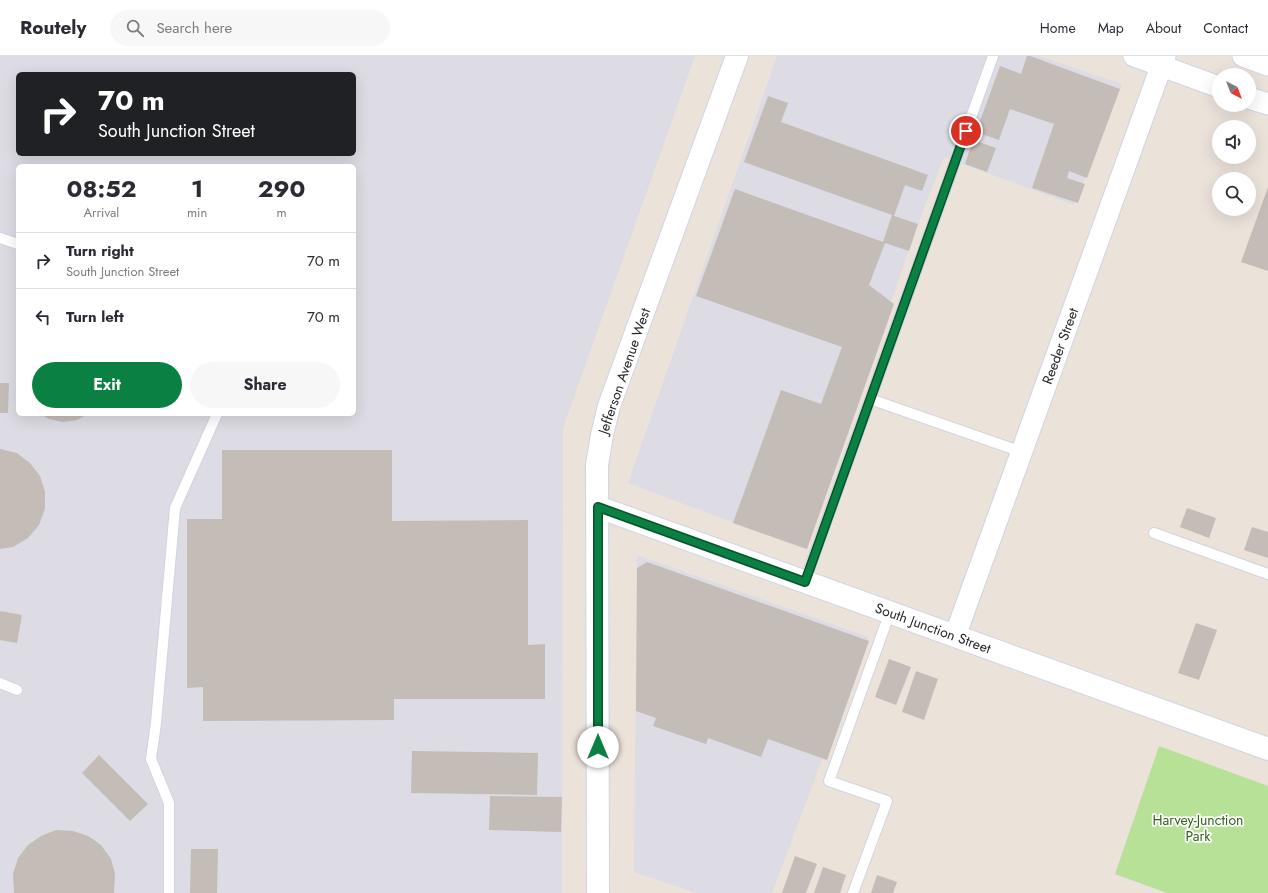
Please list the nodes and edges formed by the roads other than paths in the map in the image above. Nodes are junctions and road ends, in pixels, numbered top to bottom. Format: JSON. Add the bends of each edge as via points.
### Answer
{"nodes":[{"id":1,"x":738,"y":56,"type":"edge"},
{"id":2,"x":992,"y":56,"type":"edge"},
{"id":3,"x":1134,"y":56,"type":"edge"},
{"id":4,"x":1243,"y":56,"type":"edge"},
{"id":5,"x":1163,"y":61,"type":"edge"},
{"id":6,"x":1268,"y":65,"type":"edge"},
{"id":7,"x":1212,"y":84,"type":"edge"},
{"id":8,"x":1256,"y":100,"type":"edge"},
{"id":9,"x":1268,"y":104,"type":"edge"},
{"id":10,"x":0,"y":238,"type":"edge"},
{"id":11,"x":16,"y":243,"type":"edge"},
{"id":12,"x":870,"y":400,"type":"junction"},
{"id":13,"x":216,"y":416,"type":"edge"},
{"id":14,"x":1022,"y":452,"type":"junction"},
{"id":15,"x":598,"y":507,"type":"junction"},
{"id":16,"x":1154,"y":533,"type":"dead end"},
{"id":17,"x":1268,"y":574,"type":"edge"},
{"id":18,"x":805,"y":582,"type":"junction"},
{"id":19,"x":890,"y":612,"type":"junction"},
{"id":20,"x":956,"y":636,"type":"junction"},
{"id":21,"x":0,"y":683,"type":"edge"},
{"id":22,"x":17,"y":690,"type":"dead end"},
{"id":23,"x":1267,"y":747,"type":"edge"},
{"id":24,"x":601,"y":892,"type":"edge"},
{"id":25,"x":169,"y":893,"type":"edge"},
{"id":26,"x":853,"y":893,"type":"edge"}],
"edges":[{"from":1,"to":15,"type":"main road","name":"Jefferson Avenue West","via":[[610,406],[596,465]]},
{"from":2,"to":12,"type":"lane"},
{"from":3,"to":5,"type":"street"},
{"from":4,"to":6,"type":"street"},
{"from":5,"to":7,"type":"street"},
{"from":5,"to":14,"type":"street","name":"Reeder Street"},
{"from":8,"to":9,"type":"street"},
{"from":10,"to":11,"type":"lane"},
{"from":12,"to":14,"type":"lane"},
{"from":12,"to":18,"type":"lane"},
{"from":13,"to":25,"type":"lane","via":[[175,508],[151,758],[169,803]]},
{"from":14,"to":20,"type":"street","name":"Reeder Street"},
{"from":15,"to":18,"type":"main road","name":"South Junction Street"},
{"from":15,"to":24,"type":"main road","name":"Jefferson Avenue West"},
{"from":16,"to":17,"type":"lane"},
{"from":18,"to":19,"type":"main road","name":"South Junction Street"},
{"from":19,"to":20,"type":"main road","name":"South Junction Street"},
{"from":19,"to":26,"type":"lane","via":[[829,781],[887,801]]},
{"from":20,"to":23,"type":"main road","name":"South Junction Street"},
{"from":21,"to":22,"type":"lane"}]}
